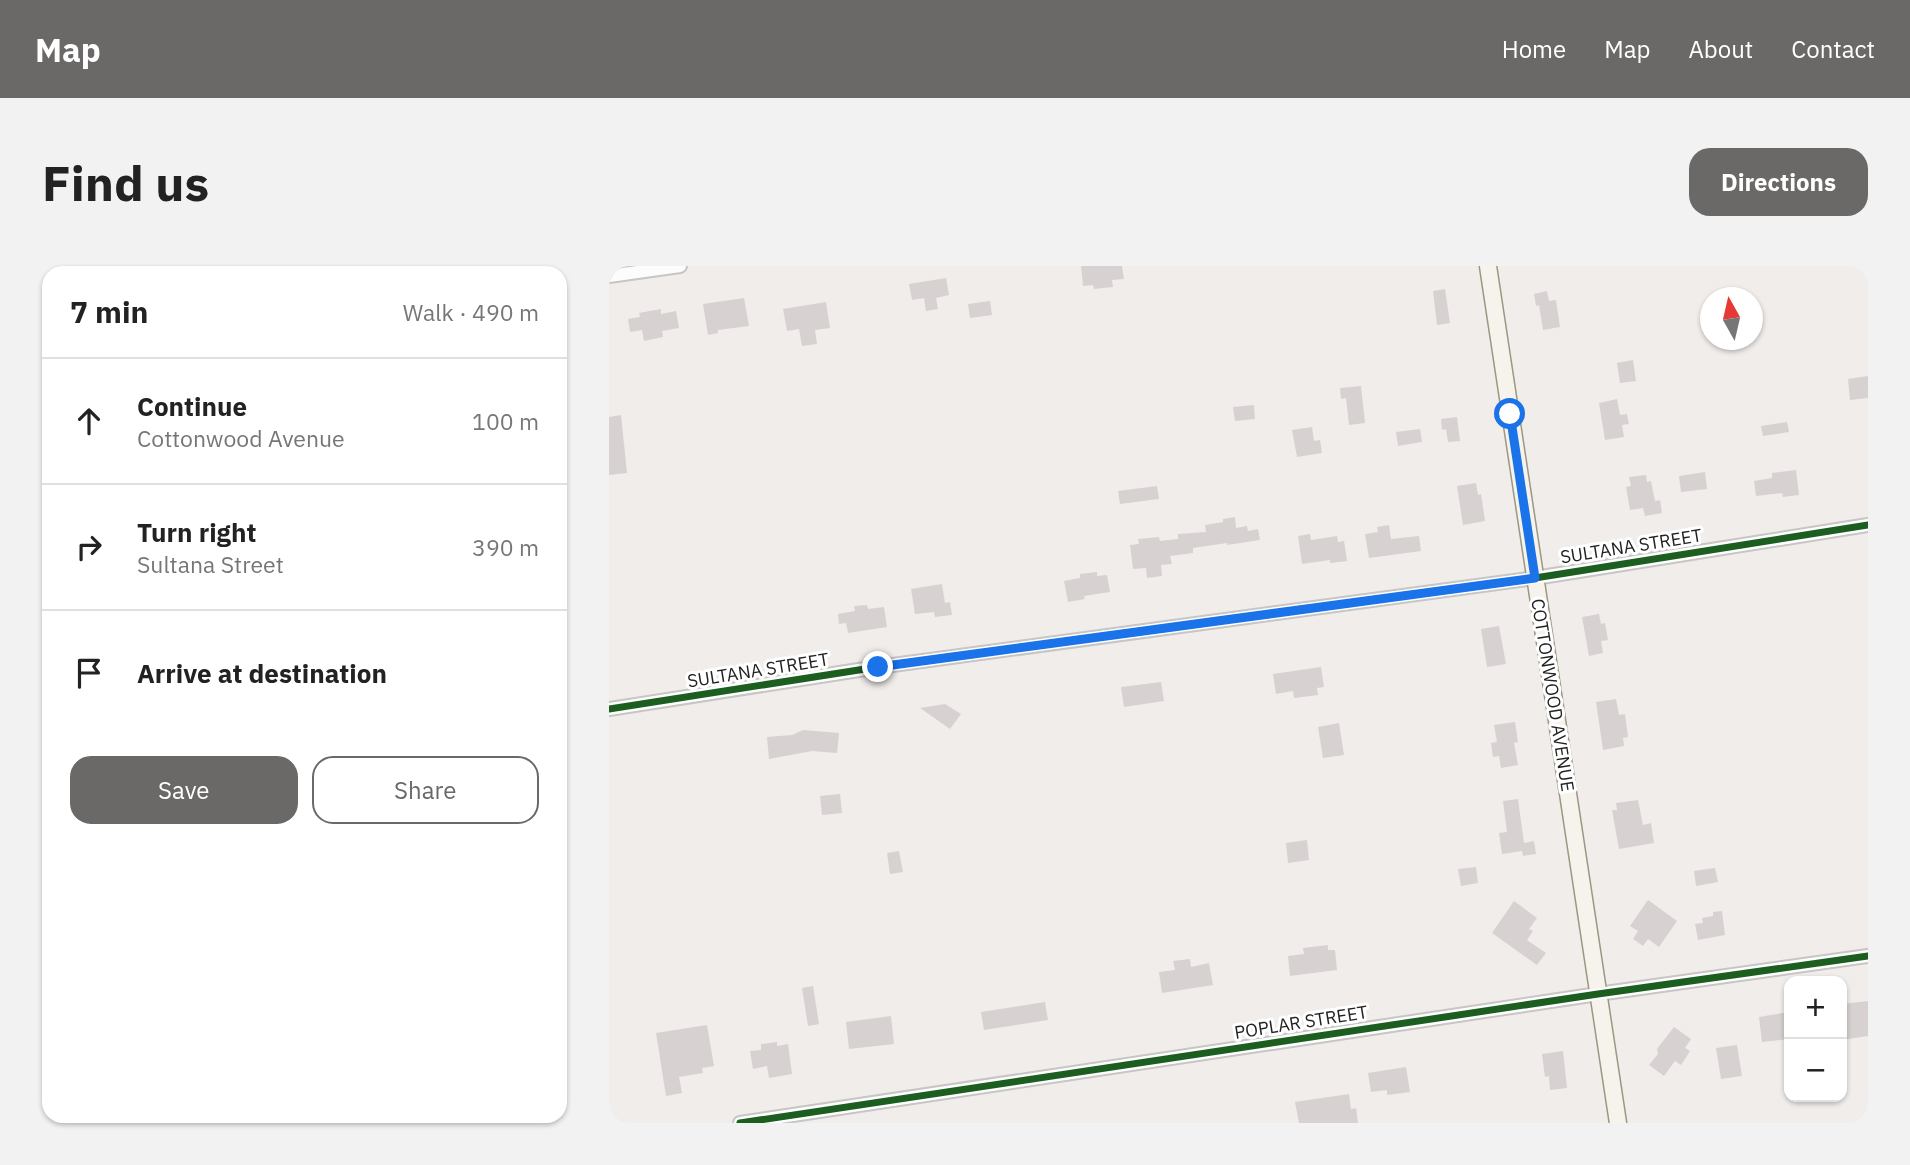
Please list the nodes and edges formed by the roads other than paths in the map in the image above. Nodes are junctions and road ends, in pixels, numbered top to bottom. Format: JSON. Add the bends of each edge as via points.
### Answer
{"nodes":[{"id":1,"x":680,"y":266,"type":"edge"},
{"id":2,"x":1488,"y":266,"type":"edge"},
{"id":3,"x":609,"y":276,"type":"edge"},
{"id":4,"x":1868,"y":525,"type":"edge"},
{"id":5,"x":1535,"y":578,"type":"junction"},
{"id":6,"x":609,"y":709,"type":"edge"},
{"id":7,"x":1868,"y":956,"type":"edge"},
{"id":8,"x":1598,"y":993,"type":"junction"},
{"id":9,"x":740,"y":1123,"type":"edge"},
{"id":10,"x":1618,"y":1123,"type":"edge"}],
"edges":[{"from":1,"to":3,"type":"street"},
{"from":2,"to":5,"type":"street","name":"COTTONWOOD AVENUE"},
{"from":4,"to":5,"type":"street","name":"SULTANA STREET"},
{"from":5,"to":6,"type":"street","name":"SULTANA STREET","via":[[878,667]]},
{"from":5,"to":8,"type":"street","name":"COTTONWOOD AVENUE"},
{"from":7,"to":8,"type":"street","name":"POPLAR STREET"},
{"from":8,"to":9,"type":"street","name":"POPLAR STREET"},
{"from":8,"to":10,"type":"street","name":"COTTONWOOD AVENUE"}]}
